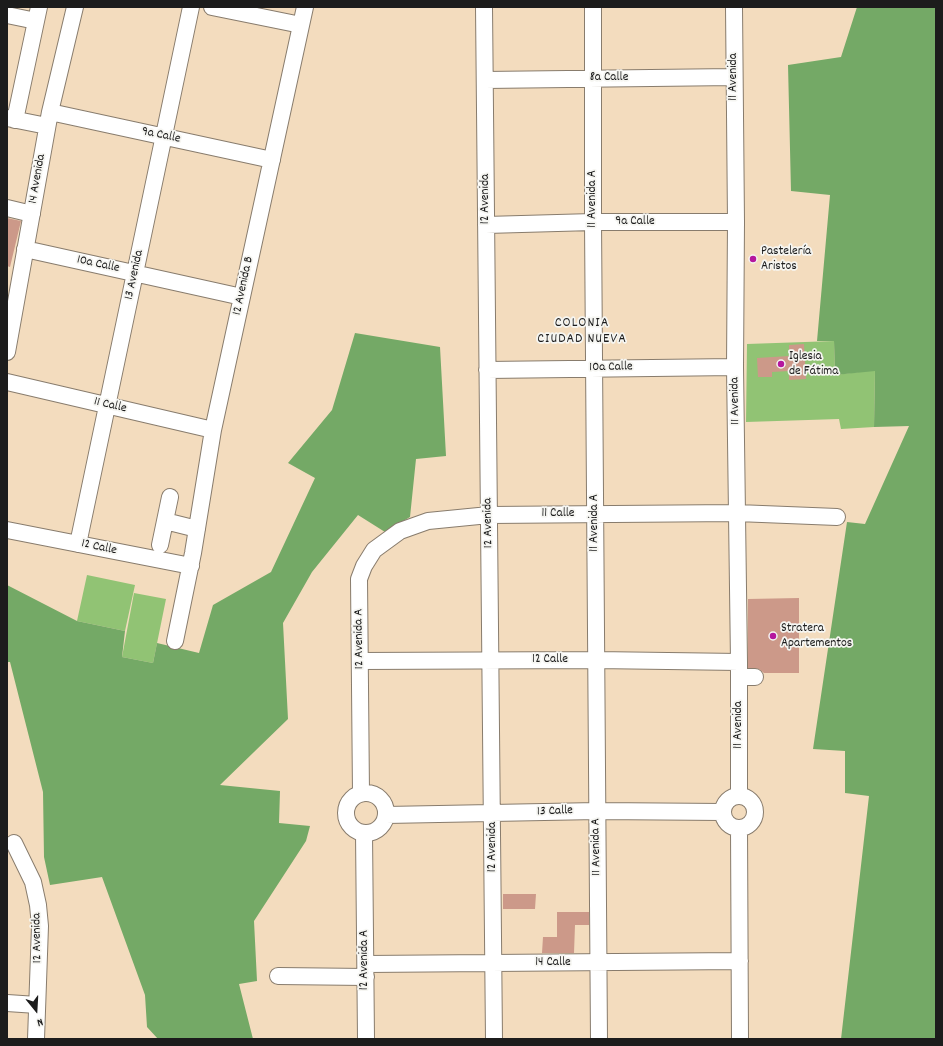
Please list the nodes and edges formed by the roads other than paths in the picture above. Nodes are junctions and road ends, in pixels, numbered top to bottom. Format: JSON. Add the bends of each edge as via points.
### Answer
{"nodes":[{"id":1,"x":75,"y":7,"type":"edge"},
{"id":2,"x":191,"y":7,"type":"edge"},
{"id":3,"x":212,"y":7,"type":"edge"},
{"id":4,"x":305,"y":7,"type":"edge"},
{"id":5,"x":484,"y":7,"type":"edge"},
{"id":6,"x":593,"y":7,"type":"edge"},
{"id":7,"x":734,"y":7,"type":"edge"},
{"id":8,"x":37,"y":14,"type":"edge"},
{"id":9,"x":7,"y":15,"type":"edge"},
{"id":10,"x":301,"y":25,"type":"junction"},
{"id":11,"x":734,"y":77,"type":"junction"},
{"id":12,"x":592,"y":78,"type":"junction"},
{"id":13,"x":485,"y":80,"type":"junction"},
{"id":14,"x":11,"y":119,"type":"edge"},
{"id":15,"x":49,"y":119,"type":"junction"},
{"id":16,"x":164,"y":137,"type":"junction"},
{"id":17,"x":272,"y":160,"type":"junction"},
{"id":18,"x":7,"y":208,"type":"edge"},
{"id":19,"x":32,"y":214,"type":"junction"},
{"id":20,"x":593,"y":222,"type":"junction"},
{"id":21,"x":736,"y":222,"type":"junction"},
{"id":22,"x":486,"y":225,"type":"junction"},
{"id":23,"x":25,"y":249,"type":"junction"},
{"id":24,"x":135,"y":274,"type":"junction"},
{"id":25,"x":242,"y":297,"type":"junction"},
{"id":26,"x":7,"y":352,"type":"edge"},
{"id":27,"x":735,"y":367,"type":"junction"},
{"id":28,"x":595,"y":369,"type":"junction"},
{"id":29,"x":487,"y":370,"type":"junction"},
{"id":30,"x":7,"y":382,"type":"edge"},
{"id":31,"x":107,"y":406,"type":"junction"},
{"id":32,"x":213,"y":430,"type":"junction"},
{"id":33,"x":170,"y":496,"type":"dead end"},
{"id":34,"x":737,"y":513,"type":"junction"},
{"id":35,"x":595,"y":514,"type":"junction"},
{"id":36,"x":489,"y":515,"type":"junction"},
{"id":37,"x":837,"y":517,"type":"dead end"},
{"id":38,"x":165,"y":521,"type":"junction"},
{"id":39,"x":428,"y":521,"type":"joint"},
{"id":40,"x":197,"y":529,"type":"junction"},
{"id":41,"x":7,"y":530,"type":"edge"},
{"id":42,"x":78,"y":544,"type":"junction"},
{"id":43,"x":160,"y":545,"type":"dead end"},
{"id":44,"x":190,"y":566,"type":"junction"},
{"id":45,"x":176,"y":641,"type":"dead end"},
{"id":46,"x":491,"y":660,"type":"junction"},
{"id":47,"x":596,"y":660,"type":"junction"},
{"id":48,"x":360,"y":661,"type":"junction"},
{"id":49,"x":744,"y":672,"type":"junction"},
{"id":50,"x":361,"y":794,"type":"junction"},
{"id":51,"x":739,"y":796,"type":"junction"},
{"id":52,"x":597,"y":811,"type":"junction"},
{"id":53,"x":723,"y":812,"type":"junction"},
{"id":54,"x":493,"y":813,"type":"junction"},
{"id":55,"x":386,"y":815,"type":"junction"},
{"id":56,"x":739,"y":828,"type":"junction"},
{"id":57,"x":364,"y":834,"type":"junction"},
{"id":58,"x":10,"y":839,"type":"edge"},
{"id":59,"x":740,"y":962,"type":"junction"},
{"id":60,"x":493,"y":963,"type":"junction"},
{"id":61,"x":599,"y":963,"type":"junction"},
{"id":62,"x":366,"y":970,"type":"junction"},
{"id":63,"x":278,"y":976,"type":"dead end"},
{"id":64,"x":7,"y":1003,"type":"edge"},
{"id":65,"x":37,"y":1004,"type":"junction"},
{"id":66,"x":36,"y":1039,"type":"edge"},
{"id":67,"x":366,"y":1039,"type":"edge"},
{"id":68,"x":494,"y":1039,"type":"edge"},
{"id":69,"x":599,"y":1039,"type":"edge"},
{"id":70,"x":740,"y":1039,"type":"edge"}],
"edges":[{"from":1,"to":15,"type":"street","name":"14 Avenida"},
{"from":2,"to":16,"type":"street","name":"13 Avenida"},
{"from":3,"to":10,"type":"street"},
{"from":4,"to":10,"type":"street","name":"12 Avenida B"},
{"from":5,"to":13,"type":"street","name":"12 Avenida"},
{"from":6,"to":12,"type":"street","name":"11 Avenida A"},
{"from":7,"to":11,"type":"street","name":"11 Avenida"},
{"from":8,"to":9,"type":"street"},
{"from":8,"to":14,"type":"street"},
{"from":10,"to":17,"type":"street","name":"12 Avenida B"},
{"from":11,"to":12,"type":"street","name":"8a Calle"},
{"from":11,"to":21,"type":"street","name":"11 Avenida"},
{"from":12,"to":13,"type":"street","name":"8a Calle"},
{"from":12,"to":20,"type":"street","name":"11 Avenida A"},
{"from":13,"to":22,"type":"street","name":"12 Avenida"},
{"from":14,"to":15,"type":"street","name":"9a Calle"},
{"from":15,"to":16,"type":"street","name":"9a Calle"},
{"from":15,"to":19,"type":"street","name":"14 Avenida"},
{"from":16,"to":17,"type":"street","name":"9a Calle"},
{"from":16,"to":24,"type":"street","name":"13 Avenida"},
{"from":17,"to":25,"type":"street","name":"12 Avenida B"},
{"from":18,"to":19,"type":"street"},
{"from":19,"to":23,"type":"street","name":"14 Avenida"},
{"from":20,"to":21,"type":"street","name":"9a Calle"},
{"from":20,"to":22,"type":"street","name":"9a Calle"},
{"from":20,"to":28,"type":"street","name":"11 Avenida A"},
{"from":21,"to":27,"type":"street","name":"11 Avenida"},
{"from":22,"to":29,"type":"street","name":"12 Avenida"},
{"from":23,"to":24,"type":"street","name":"10a Calle"},
{"from":23,"to":26,"type":"street","name":"14 Avenida"},
{"from":24,"to":25,"type":"street","name":"10a Calle"},
{"from":24,"to":31,"type":"street","name":"13 Avenida"},
{"from":25,"to":32,"type":"street","name":"12 Avenida B"},
{"from":27,"to":28,"type":"street","name":"10a Calle"},
{"from":27,"to":34,"type":"street","name":"11 Avenida"},
{"from":28,"to":29,"type":"street","name":"10a Calle"},
{"from":28,"to":35,"type":"street","name":"11 Avenida A"},
{"from":29,"to":36,"type":"street","name":"12 Avenida"},
{"from":30,"to":31,"type":"street","name":"11 Calle"},
{"from":31,"to":32,"type":"street","name":"11 Calle"},
{"from":31,"to":42,"type":"street","name":"13 Avenida"},
{"from":32,"to":40,"type":"street","name":"12 Avenida B"},
{"from":33,"to":38,"type":"street"},
{"from":34,"to":35,"type":"street","name":"11 Calle"},
{"from":34,"to":37,"type":"street","name":"11 Calle"},
{"from":34,"to":49,"type":"street","name":"11 Avenida"},
{"from":35,"to":36,"type":"street","name":"11 Calle"},
{"from":35,"to":47,"type":"street","name":"11 Avenida A"},
{"from":36,"to":39,"type":"street","name":"11 Calle"},
{"from":36,"to":46,"type":"street","name":"12 Avenida"},
{"from":38,"to":40,"type":"street"},
{"from":38,"to":43,"type":"street"},
{"from":39,"to":48,"type":"street","name":"12 Avenida A","via":[[400,531],[374,550],[364,566],[359,579]]},
{"from":40,"to":44,"type":"street","name":"12 Avenida B"},
{"from":41,"to":42,"type":"street","name":"12 Calle"},
{"from":42,"to":44,"type":"street","name":"12 Calle"},
{"from":44,"to":45,"type":"street","name":"12 Avenida B"},
{"from":46,"to":47,"type":"street","name":"12 Calle"},
{"from":46,"to":48,"type":"street","name":"12 Calle"},
{"from":46,"to":54,"type":"street","name":"12 Avenida"},
{"from":47,"to":49,"type":"street","name":"12 Calle"},
{"from":47,"to":52,"type":"street","name":"11 Avenida A"},
{"from":48,"to":50,"type":"street","name":"12 Avenida A"},
{"from":49,"to":51,"type":"street","name":"11 Avenida"},
{"from":50,"to":55,"type":"street","via":[[379,798],[384,803]]},
{"from":50,"to":57,"type":"street","via":[[351,801],[346,812],[353,829]]},
{"from":51,"to":53,"type":"street","via":[[726,802]]},
{"from":51,"to":56,"type":"street","via":[[749,799],[756,812],[752,822]]},
{"from":52,"to":53,"type":"street","name":"13 Calle"},
{"from":52,"to":54,"type":"street","name":"13 Calle"},
{"from":52,"to":61,"type":"street","name":"11 Avenida A"},
{"from":53,"to":56,"type":"street","via":[[729,825]]},
{"from":54,"to":55,"type":"street","name":"13 Calle"},
{"from":54,"to":60,"type":"street","name":"12 Avenida"},
{"from":55,"to":57,"type":"street","via":[[378,830]]},
{"from":56,"to":59,"type":"street"},
{"from":57,"to":62,"type":"street","name":"12 Avenida A"},
{"from":58,"to":65,"type":"street","name":"12 Avenida","via":[[33,882],[38,905],[40,926]]},
{"from":59,"to":61,"type":"street","name":"14 Calle"},
{"from":59,"to":70,"type":"street"},
{"from":60,"to":61,"type":"street","name":"14 Calle"},
{"from":60,"to":62,"type":"street","name":"14 Calle"},
{"from":60,"to":68,"type":"street","name":"12 Avenida"},
{"from":61,"to":69,"type":"street","name":"11 Avenida A"},
{"from":62,"to":63,"type":"street","name":"14 Calle"},
{"from":62,"to":67,"type":"street","name":"12 Avenida A"},
{"from":64,"to":65,"type":"street"},
{"from":65,"to":66,"type":"street","name":"12 Avenida"}]}
